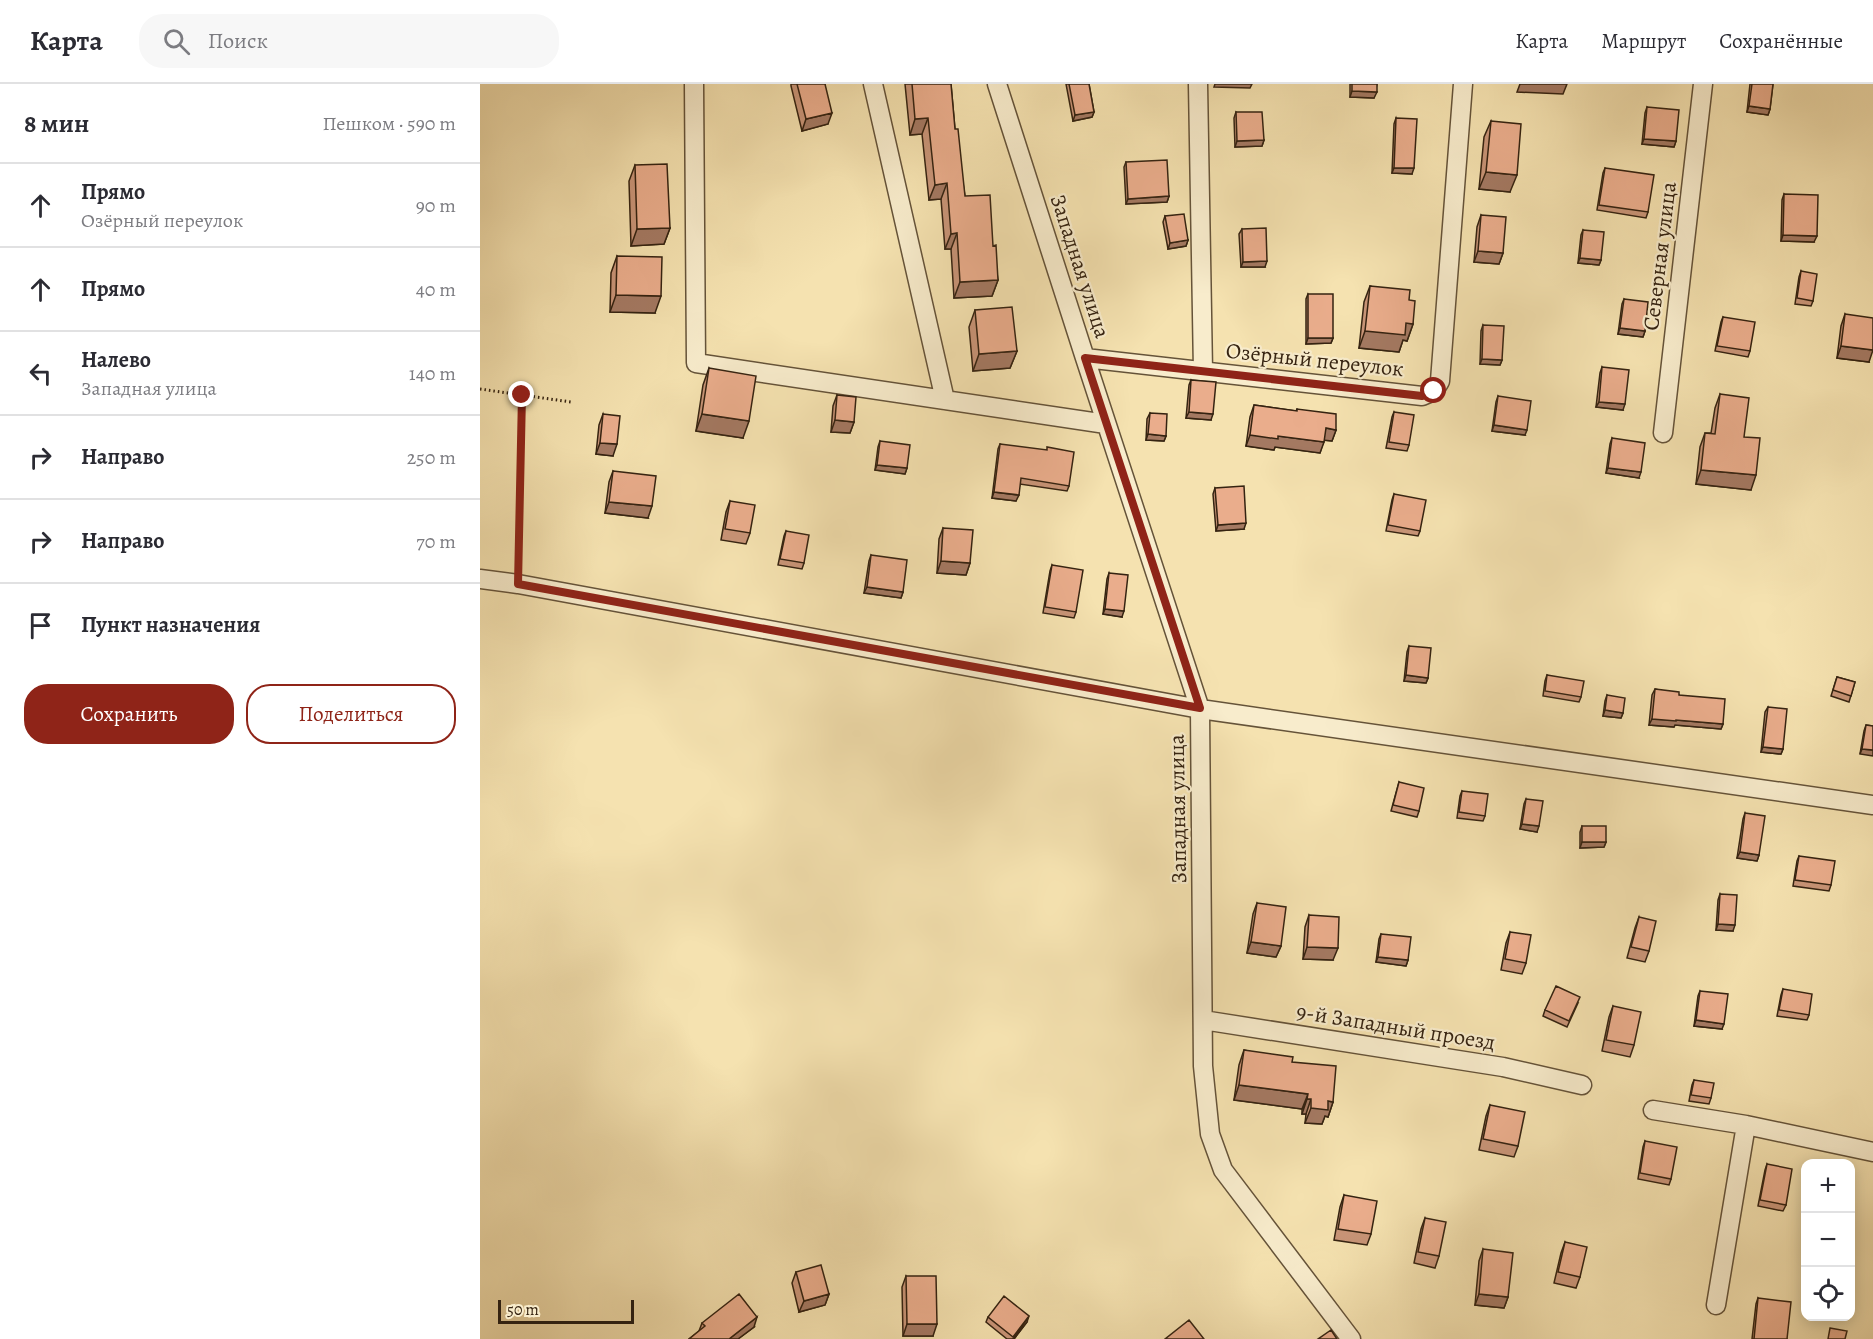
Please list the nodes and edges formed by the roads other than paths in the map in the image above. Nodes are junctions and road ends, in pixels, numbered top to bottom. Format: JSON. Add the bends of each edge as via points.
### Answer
{"nodes":[{"id":1,"x":694,"y":84,"type":"edge"},
{"id":2,"x":873,"y":84,"type":"edge"},
{"id":3,"x":997,"y":84,"type":"edge"},
{"id":4,"x":1198,"y":84,"type":"edge"},
{"id":5,"x":1463,"y":84,"type":"edge"},
{"id":6,"x":1703,"y":84,"type":"edge"},
{"id":7,"x":1085,"y":358,"type":"junction"},
{"id":8,"x":1203,"y":371,"type":"junction"},
{"id":9,"x":945,"y":400,"type":"junction"},
{"id":10,"x":1106,"y":424,"type":"junction"},
{"id":11,"x":1662,"y":433,"type":"dead end"},
{"id":12,"x":480,"y":579,"type":"edge"},
{"id":13,"x":1200,"y":708,"type":"junction"},
{"id":14,"x":1873,"y":805,"type":"edge"},
{"id":15,"x":1203,"y":1020,"type":"junction"},
{"id":16,"x":1582,"y":1085,"type":"dead end"},
{"id":17,"x":1653,"y":1110,"type":"dead end"},
{"id":18,"x":1746,"y":1125,"type":"junction"},
{"id":19,"x":1873,"y":1152,"type":"edge"},
{"id":20,"x":1716,"y":1305,"type":"dead end"},
{"id":21,"x":1351,"y":1339,"type":"edge"}],
"edges":[{"from":1,"to":9,"type":"street","via":[[696,363]]},
{"from":2,"to":9,"type":"street"},
{"from":3,"to":7,"type":"street","name":"Западная улица"},
{"from":4,"to":8,"type":"street","name":"Озёрный переулок"},
{"from":5,"to":8,"type":"street","name":"Озёрный переулок","via":[[1440,381],[1434,391],[1422,396]]},
{"from":6,"to":11,"type":"street","name":"Северная улица"},
{"from":7,"to":8,"type":"street"},
{"from":7,"to":10,"type":"street","name":"Западная улица"},
{"from":9,"to":10,"type":"street"},
{"from":10,"to":13,"type":"street","name":"Западная улица"},
{"from":12,"to":13,"type":"street"},
{"from":13,"to":14,"type":"street"},
{"from":13,"to":15,"type":"street","name":"Западная улица"},
{"from":15,"to":16,"type":"street","name":"9-й Западный проезд","via":[[1503,1067]]},
{"from":15,"to":21,"type":"street","name":"Западная улица","via":[[1210,1134],[1223,1170]]},
{"from":17,"to":18,"type":"street"},
{"from":18,"to":19,"type":"street"},
{"from":18,"to":20,"type":"street"}]}
